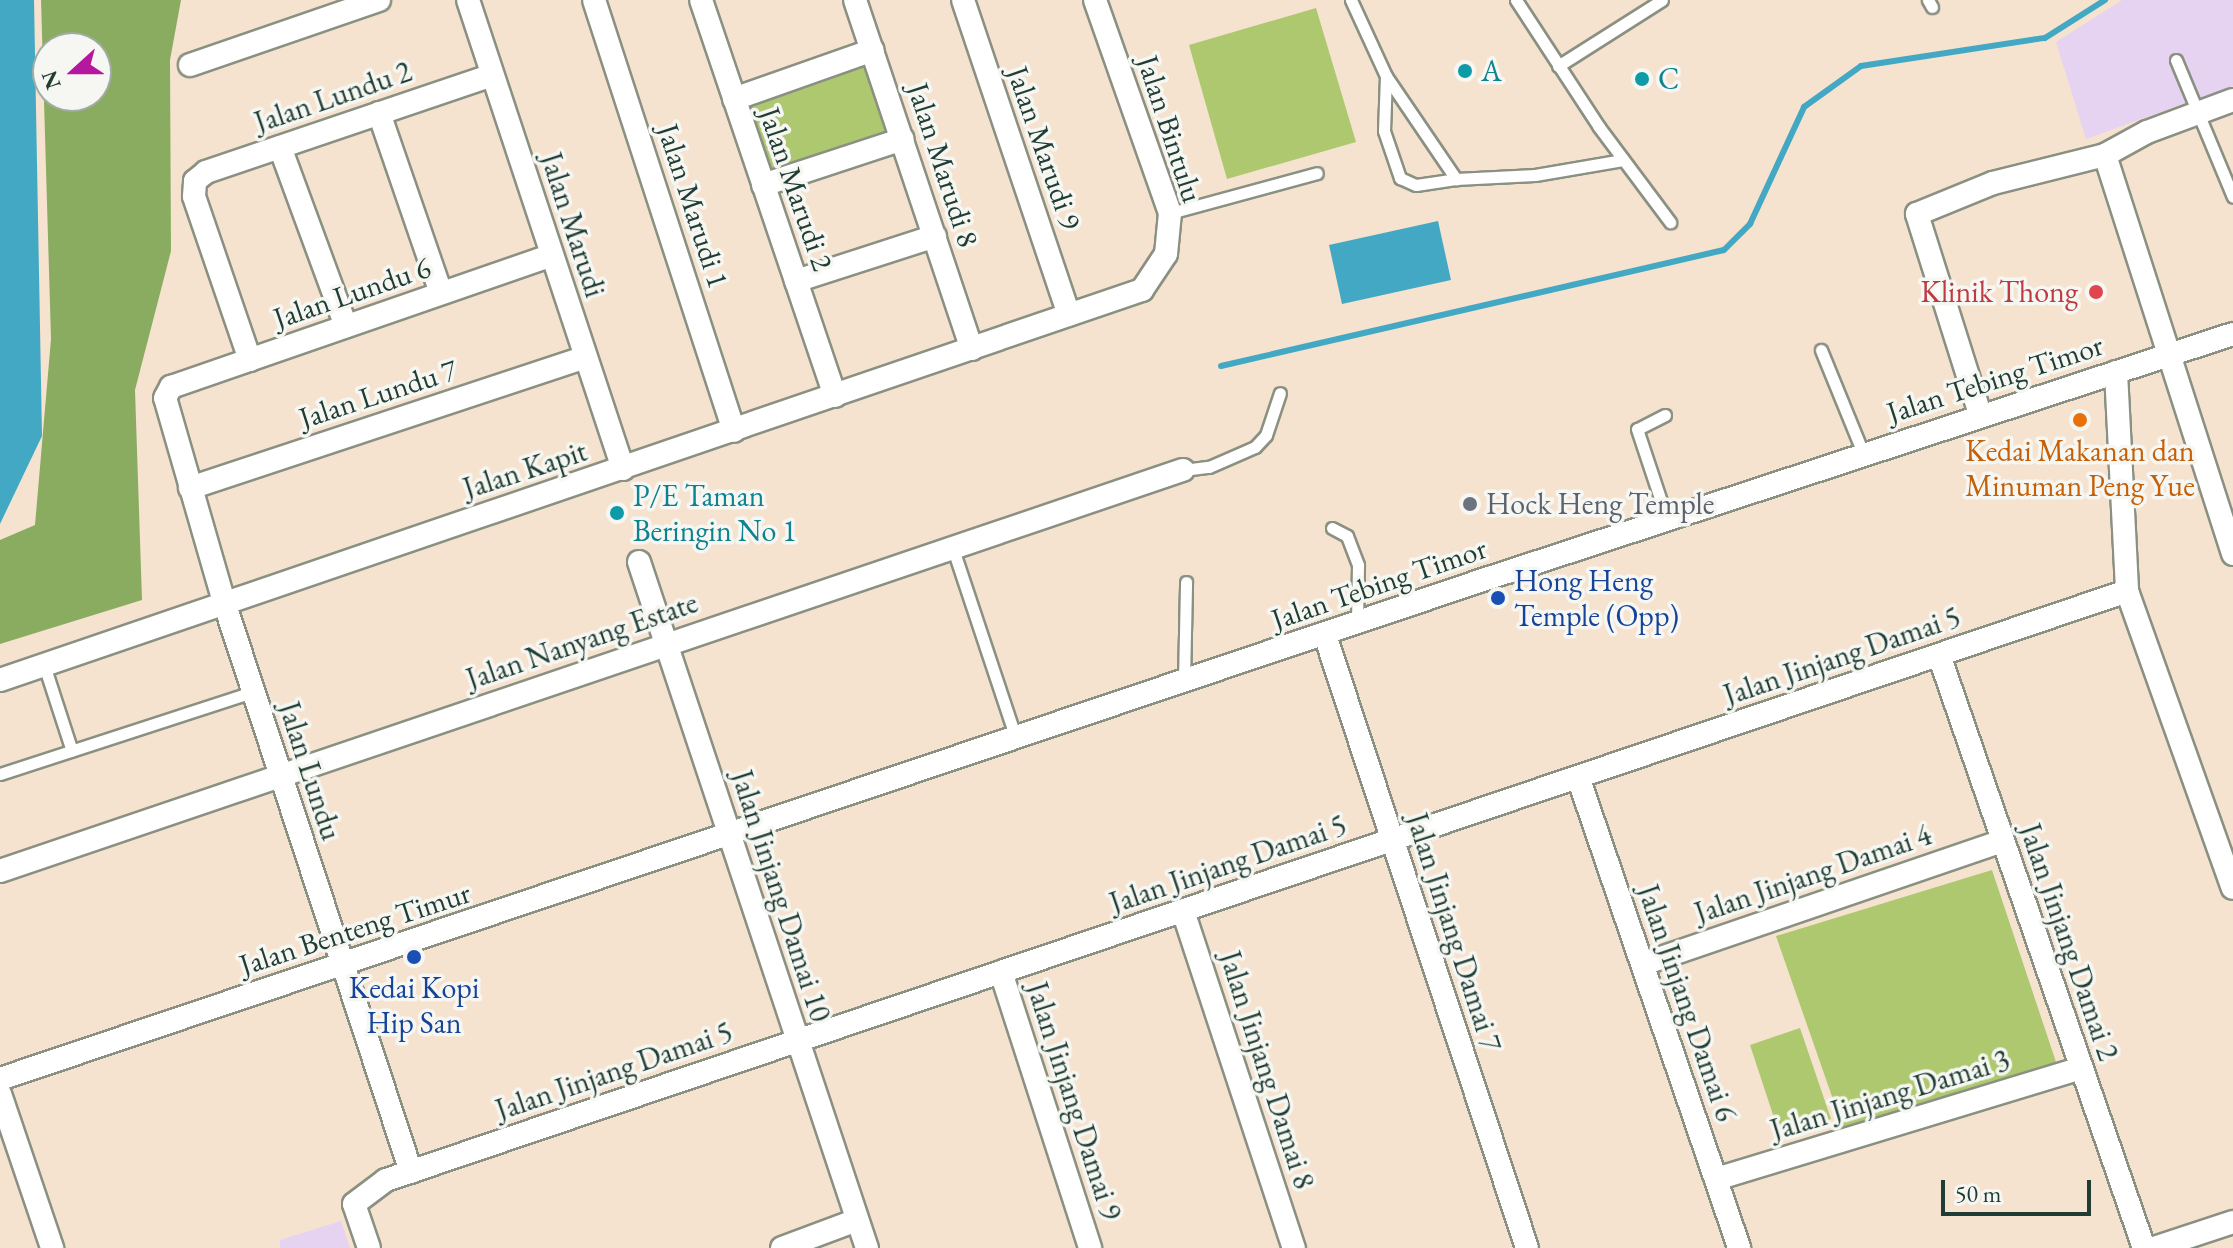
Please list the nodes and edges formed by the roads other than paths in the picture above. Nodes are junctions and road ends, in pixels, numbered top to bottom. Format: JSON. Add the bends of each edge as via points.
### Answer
{"nodes":[{"id":1,"x":379,"y":0,"type":"edge"},
{"id":2,"x":468,"y":0,"type":"edge"},
{"id":3,"x":594,"y":0,"type":"edge"},
{"id":4,"x":702,"y":0,"type":"edge"},
{"id":5,"x":855,"y":0,"type":"edge"},
{"id":6,"x":963,"y":0,"type":"edge"},
{"id":7,"x":1095,"y":0,"type":"edge"},
{"id":8,"x":1351,"y":0,"type":"edge"},
{"id":9,"x":1516,"y":0,"type":"edge"},
{"id":10,"x":1662,"y":0,"type":"edge"},
{"id":11,"x":873,"y":50,"type":"junction"},
{"id":12,"x":2176,"y":60,"type":"dead end"},
{"id":13,"x":190,"y":65,"type":"dead end"},
{"id":14,"x":1558,"y":66,"type":"junction"},
{"id":15,"x":492,"y":75,"type":"junction"},
{"id":16,"x":1386,"y":76,"type":"junction"},
{"id":17,"x":734,"y":99,"type":"junction"},
{"id":18,"x":2233,"y":100,"type":"edge"},
{"id":19,"x":2199,"y":111,"type":"junction"},
{"id":20,"x":379,"y":113,"type":"junction"},
{"id":21,"x":903,"y":139,"type":"junction"},
{"id":22,"x":280,"y":147,"type":"junction"},
{"id":23,"x":2105,"y":155,"type":"junction"},
{"id":24,"x":1623,"y":160,"type":"junction"},
{"id":25,"x":1317,"y":173,"type":"dead end"},
{"id":26,"x":1456,"y":179,"type":"junction"},
{"id":27,"x":763,"y":185,"type":"junction"},
{"id":28,"x":2233,"y":197,"type":"edge"},
{"id":29,"x":1170,"y":213,"type":"junction"},
{"id":30,"x":1670,"y":222,"type":"dead end"},
{"id":31,"x":935,"y":236,"type":"junction"},
{"id":32,"x":552,"y":255,"type":"junction"},
{"id":33,"x":796,"y":281,"type":"junction"},
{"id":34,"x":441,"y":293,"type":"junction"},
{"id":35,"x":1069,"y":315,"type":"junction"},
{"id":36,"x":346,"y":326,"type":"junction"},
{"id":37,"x":2233,"y":334,"type":"edge"},
{"id":38,"x":972,"y":349,"type":"junction"},
{"id":39,"x":1821,"y":350,"type":"dead end"},
{"id":40,"x":2170,"y":355,"type":"junction"},
{"id":41,"x":585,"y":357,"type":"junction"},
{"id":42,"x":250,"y":360,"type":"junction"},
{"id":43,"x":2116,"y":372,"type":"junction"},
{"id":44,"x":171,"y":387,"type":"joint"},
{"id":45,"x":1280,"y":393,"type":"dead end"},
{"id":46,"x":835,"y":396,"type":"junction"},
{"id":47,"x":1980,"y":414,"type":"junction"},
{"id":48,"x":1665,"y":415,"type":"dead end"},
{"id":49,"x":734,"y":431,"type":"junction"},
{"id":50,"x":1863,"y":453,"type":"junction"},
{"id":51,"x":623,"y":469,"type":"junction"},
{"id":52,"x":1183,"y":470,"type":"joint"},
{"id":53,"x":190,"y":488,"type":"junction"},
{"id":54,"x":1667,"y":519,"type":"junction"},
{"id":55,"x":1332,"y":528,"type":"dead end"},
{"id":56,"x":952,"y":546,"type":"junction"},
{"id":57,"x":2233,"y":554,"type":"edge"},
{"id":58,"x":639,"y":562,"type":"dead end"},
{"id":59,"x":1186,"y":582,"type":"dead end"},
{"id":60,"x":2127,"y":591,"type":"junction"},
{"id":61,"x":224,"y":602,"type":"junction"},
{"id":62,"x":1357,"y":624,"type":"junction"},
{"id":63,"x":1325,"y":635,"type":"junction"},
{"id":64,"x":666,"y":644,"type":"junction"},
{"id":65,"x":1939,"y":655,"type":"junction"},
{"id":66,"x":44,"y":665,"type":"junction"},
{"id":67,"x":0,"y":680,"type":"edge"},
{"id":68,"x":1184,"y":682,"type":"junction"},
{"id":69,"x":253,"y":692,"type":"junction"},
{"id":70,"x":1016,"y":739,"type":"junction"},
{"id":71,"x":72,"y":751,"type":"junction"},
{"id":72,"x":0,"y":774,"type":"edge"},
{"id":73,"x":280,"y":775,"type":"junction"},
{"id":74,"x":1578,"y":777,"type":"junction"},
{"id":75,"x":729,"y":836,"type":"junction"},
{"id":76,"x":1392,"y":840,"type":"junction"},
{"id":77,"x":2003,"y":841,"type":"junction"},
{"id":78,"x":0,"y":871,"type":"edge"},
{"id":79,"x":2233,"y":888,"type":"edge"},
{"id":80,"x":1183,"y":911,"type":"junction"},
{"id":81,"x":1643,"y":964,"type":"junction"},
{"id":82,"x":341,"y":965,"type":"junction"},
{"id":83,"x":1001,"y":972,"type":"junction"},
{"id":84,"x":798,"y":1041,"type":"junction"},
{"id":85,"x":2082,"y":1068,"type":"junction"},
{"id":86,"x":0,"y":1079,"type":"edge"},
{"id":87,"x":0,"y":1094,"type":"edge"},
{"id":88,"x":411,"y":1172,"type":"junction"},
{"id":89,"x":1716,"y":1179,"type":"junction"},
{"id":90,"x":857,"y":1220,"type":"junction"},
{"id":91,"x":2233,"y":1222,"type":"edge"},
{"id":92,"x":52,"y":1248,"type":"edge"},
{"id":93,"x":369,"y":1248,"type":"edge"},
{"id":94,"x":782,"y":1248,"type":"edge"},
{"id":95,"x":867,"y":1248,"type":"edge"},
{"id":96,"x":1090,"y":1248,"type":"edge"},
{"id":97,"x":1294,"y":1248,"type":"edge"},
{"id":98,"x":1527,"y":1248,"type":"edge"},
{"id":99,"x":1739,"y":1248,"type":"edge"},
{"id":100,"x":2144,"y":1248,"type":"edge"},
{"id":101,"x":2154,"y":1248,"type":"edge"}],
"edges":[{"from":1,"to":13,"type":"street"},
{"from":2,"to":15,"type":"street","name":"Jalan Marudi"},
{"from":3,"to":49,"type":"street","name":"Jalan Marudi 1"},
{"from":4,"to":17,"type":"street","name":"Jalan Marudi 2"},
{"from":5,"to":11,"type":"street","name":"Jalan Marudi 8"},
{"from":6,"to":35,"type":"street","name":"Jalan Marudi 9"},
{"from":7,"to":29,"type":"street","name":"Jalan Bintulu"},
{"from":8,"to":16,"type":"lane"},
{"from":9,"to":14,"type":"lane"},
{"from":10,"to":14,"type":"lane"},
{"from":11,"to":17,"type":"street"},
{"from":11,"to":21,"type":"street","name":"Jalan Marudi 8"},
{"from":12,"to":19,"type":"lane"},
{"from":14,"to":24,"type":"lane"},
{"from":15,"to":20,"type":"street","name":"Jalan Lundu 2"},
{"from":15,"to":32,"type":"street","name":"Jalan Marudi"},
{"from":16,"to":26,"type":"lane"},
{"from":16,"to":26,"type":"lane","via":[[1384,131],[1400,178],[1416,185]]},
{"from":17,"to":27,"type":"street","name":"Jalan Marudi 2"},
{"from":18,"to":19,"type":"street"},
{"from":19,"to":23,"type":"street"},
{"from":19,"to":28,"type":"lane"},
{"from":20,"to":22,"type":"street","name":"Jalan Lundu 2"},
{"from":20,"to":34,"type":"street"},
{"from":21,"to":27,"type":"street"},
{"from":21,"to":31,"type":"street","name":"Jalan Marudi 8"},
{"from":22,"to":36,"type":"street"},
{"from":22,"to":42,"type":"street","name":"Jalan Lundu 2","via":[[206,172],[195,181],[194,196]]},
{"from":23,"to":40,"type":"street"},
{"from":23,"to":47,"type":"street","via":[[1993,183],[1917,214]]},
{"from":24,"to":26,"type":"lane","via":[[1535,175]]},
{"from":24,"to":30,"type":"lane"},
{"from":25,"to":29,"type":"lane"},
{"from":27,"to":33,"type":"street","name":"Jalan Marudi 2"},
{"from":29,"to":35,"type":"street","name":"Jalan Bintulu","via":[[1166,254],[1142,290]]},
{"from":31,"to":33,"type":"street"},
{"from":31,"to":38,"type":"street","name":"Jalan Marudi 8"},
{"from":32,"to":34,"type":"street","name":"Jalan Lundu 6"},
{"from":32,"to":41,"type":"street","name":"Jalan Marudi"},
{"from":33,"to":46,"type":"street","name":"Jalan Marudi 2"},
{"from":34,"to":36,"type":"street","name":"Jalan Lundu 6"},
{"from":35,"to":38,"type":"street","name":"Jalan Kapit"},
{"from":36,"to":42,"type":"street","name":"Jalan Lundu 6"},
{"from":37,"to":40,"type":"street","name":"Jalan Tebing Timor"},
{"from":38,"to":46,"type":"street","name":"Jalan Kapit"},
{"from":39,"to":50,"type":"lane"},
{"from":40,"to":43,"type":"street","name":"Jalan Tebing Timor"},
{"from":40,"to":57,"type":"street"},
{"from":41,"to":51,"type":"street","name":"Jalan Marudi"},
{"from":41,"to":53,"type":"street","name":"Jalan Lundu 7"},
{"from":42,"to":44,"type":"street","name":"Jalan Lundu 6"},
{"from":43,"to":47,"type":"street","name":"Jalan Tebing Timor"},
{"from":43,"to":60,"type":"street"},
{"from":44,"to":53,"type":"street","name":"Jalan Lundu","via":[[165,413]]},
{"from":45,"to":52,"type":"lane","via":[[1266,435],[1255,447],[1209,467]]},
{"from":46,"to":49,"type":"street","name":"Jalan Kapit"},
{"from":47,"to":50,"type":"street","name":"Jalan Tebing Timor"},
{"from":48,"to":54,"type":"lane","via":[[1637,429]]},
{"from":49,"to":51,"type":"street","name":"Jalan Kapit"},
{"from":50,"to":54,"type":"street","name":"Jalan Tebing Timor"},
{"from":51,"to":61,"type":"street","name":"Jalan Kapit"},
{"from":52,"to":56,"type":"street","name":"Jalan Nanyang Estate"},
{"from":53,"to":61,"type":"street","name":"Jalan Lundu"},
{"from":54,"to":62,"type":"street","name":"Jalan Tebing Timor"},
{"from":55,"to":62,"type":"lane","via":[[1347,536],[1358,565]]},
{"from":56,"to":64,"type":"street","name":"Jalan Nanyang Estate"},
{"from":56,"to":70,"type":"lane"},
{"from":58,"to":64,"type":"street","name":"Jalan Jinjang Damai 10"},
{"from":59,"to":68,"type":"lane"},
{"from":60,"to":65,"type":"street","name":"Jalan Jinjang Damai 5"},
{"from":60,"to":79,"type":"street"},
{"from":61,"to":66,"type":"street","name":"Jalan Kapit"},
{"from":61,"to":69,"type":"street","name":"Jalan Lundu"},
{"from":62,"to":63,"type":"street","name":"Jalan Tebing Timor"},
{"from":63,"to":68,"type":"street","name":"Jalan Tebing Timor"},
{"from":63,"to":76,"type":"street","name":"Jalan Jinjang Damai 7"},
{"from":64,"to":73,"type":"street","name":"Jalan Nanyang Estate"},
{"from":64,"to":75,"type":"street","name":"Jalan Jinjang Damai 10"},
{"from":65,"to":74,"type":"street","name":"Jalan Jinjang Damai 5"},
{"from":65,"to":77,"type":"street","name":"Jalan Jinjang Damai 2"},
{"from":66,"to":67,"type":"street","name":"Jalan Kapit"},
{"from":66,"to":71,"type":"lane"},
{"from":68,"to":70,"type":"street","name":"Jalan Tebing Timor"},
{"from":69,"to":71,"type":"lane"},
{"from":69,"to":73,"type":"street","name":"Jalan Lundu"},
{"from":70,"to":75,"type":"street","name":"Jalan Tebing Timor"},
{"from":71,"to":72,"type":"lane"},
{"from":73,"to":78,"type":"street","name":"Jalan Nanyang Estate"},
{"from":73,"to":82,"type":"street","name":"Jalan Lundu"},
{"from":74,"to":76,"type":"street","name":"Jalan Jinjang Damai 5"},
{"from":74,"to":81,"type":"street","name":"Jalan Jinjang Damai 6"},
{"from":75,"to":82,"type":"street","name":"Jalan Benteng Timur"},
{"from":75,"to":84,"type":"street","name":"Jalan Jinjang Damai 10"},
{"from":76,"to":80,"type":"street","name":"Jalan Jinjang Damai 5"},
{"from":76,"to":98,"type":"street","name":"Jalan Jinjang Damai 7"},
{"from":77,"to":81,"type":"street","name":"Jalan Jinjang Damai 4"},
{"from":77,"to":85,"type":"street","name":"Jalan Jinjang Damai 2"},
{"from":80,"to":83,"type":"street","name":"Jalan Jinjang Damai 5"},
{"from":80,"to":97,"type":"street","name":"Jalan Jinjang Damai 8"},
{"from":81,"to":89,"type":"street","name":"Jalan Jinjang Damai 6"},
{"from":82,"to":86,"type":"street","name":"Jalan Benteng Timur"},
{"from":82,"to":88,"type":"street","name":"Jalan Lundu"},
{"from":83,"to":84,"type":"street","name":"Jalan Jinjang Damai 5"},
{"from":83,"to":96,"type":"street","name":"Jalan Jinjang Damai 9"},
{"from":84,"to":88,"type":"street","name":"Jalan Jinjang Damai 5"},
{"from":84,"to":90,"type":"street","name":"Jalan Jinjang Damai 10"},
{"from":85,"to":89,"type":"street","name":"Jalan Jinjang Damai 3"},
{"from":85,"to":100,"type":"street","name":"Jalan Jinjang Damai 2"},
{"from":87,"to":92,"type":"street"},
{"from":88,"to":93,"type":"street","name":"Jalan Jinjang Damai 5","via":[[386,1180],[354,1204]]},
{"from":89,"to":99,"type":"street","name":"Jalan Jinjang Damai 6"},
{"from":90,"to":94,"type":"street"},
{"from":90,"to":95,"type":"street","name":"Jalan Jinjang Damai 10"},
{"from":91,"to":101,"type":"street"}]}
